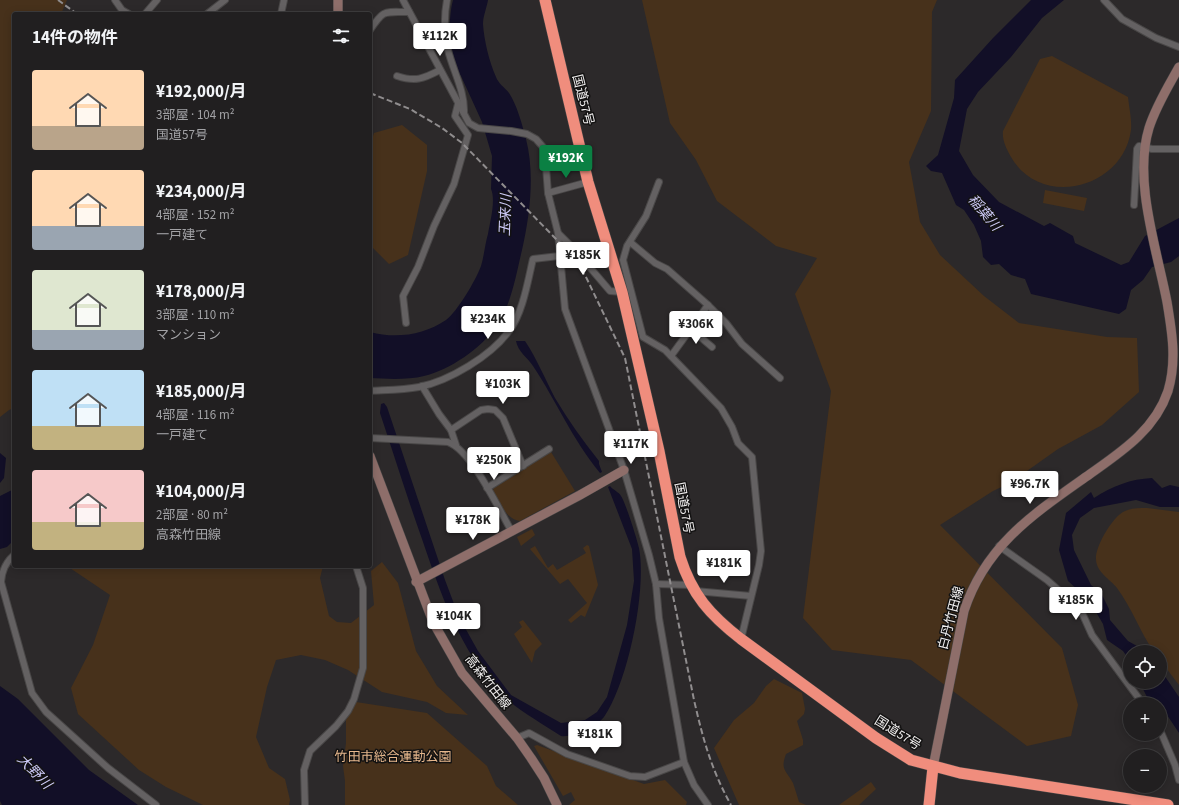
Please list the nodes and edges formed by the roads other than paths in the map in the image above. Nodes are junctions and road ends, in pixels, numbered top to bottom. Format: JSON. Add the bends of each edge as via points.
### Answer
{"nodes":[{"id":1,"x":115,"y":0,"type":"edge"},
{"id":2,"x":157,"y":0,"type":"edge"},
{"id":3,"x":225,"y":0,"type":"edge"},
{"id":4,"x":284,"y":0,"type":"edge"},
{"id":5,"x":338,"y":0,"type":"edge"},
{"id":6,"x":402,"y":0,"type":"edge"},
{"id":7,"x":447,"y":0,"type":"edge"},
{"id":8,"x":545,"y":0,"type":"edge"},
{"id":9,"x":1104,"y":0,"type":"edge"},
{"id":10,"x":126,"y":12,"type":"edge"},
{"id":11,"x":147,"y":12,"type":"edge"},
{"id":12,"x":210,"y":12,"type":"edge"},
{"id":13,"x":281,"y":12,"type":"edge"},
{"id":14,"x":338,"y":12,"type":"edge"},
{"id":15,"x":408,"y":12,"type":"junction"},
{"id":16,"x":372,"y":27,"type":"edge"},
{"id":17,"x":1179,"y":47,"type":"edge"},
{"id":18,"x":1179,"y":67,"type":"edge"},
{"id":19,"x":440,"y":70,"type":"junction"},
{"id":20,"x":397,"y":76,"type":"dead end"},
{"id":21,"x":458,"y":104,"type":"junction"},
{"id":22,"x":464,"y":114,"type":"junction"},
{"id":23,"x":1145,"y":147,"type":"junction"},
{"id":24,"x":1179,"y":149,"type":"edge"},
{"id":25,"x":588,"y":182,"type":"junction"},
{"id":26,"x":659,"y":182,"type":"dead end"},
{"id":27,"x":548,"y":193,"type":"junction"},
{"id":28,"x":1134,"y":205,"type":"dead end"},
{"id":29,"x":558,"y":234,"type":"junction"},
{"id":30,"x":630,"y":242,"type":"junction"},
{"id":31,"x":559,"y":256,"type":"junction"},
{"id":32,"x":622,"y":292,"type":"junction"},
{"id":33,"x":708,"y":305,"type":"junction"},
{"id":34,"x":406,"y":323,"type":"dead end"},
{"id":35,"x":707,"y":329,"type":"dead end"},
{"id":36,"x":693,"y":331,"type":"junction"},
{"id":37,"x":712,"y":347,"type":"dead end"},
{"id":38,"x":671,"y":356,"type":"junction"},
{"id":39,"x":780,"y":378,"type":"dead end"},
{"id":40,"x":422,"y":386,"type":"junction"},
{"id":41,"x":372,"y":390,"type":"edge"},
{"id":42,"x":452,"y":430,"type":"junction"},
{"id":43,"x":372,"y":438,"type":"edge"},
{"id":44,"x":456,"y":445,"type":"junction"},
{"id":45,"x":549,"y":449,"type":"dead end"},
{"id":46,"x":372,"y":461,"type":"edge"},
{"id":47,"x":523,"y":466,"type":"junction"},
{"id":48,"x":624,"y":470,"type":"junction"},
{"id":49,"x":487,"y":488,"type":"junction"},
{"id":50,"x":512,"y":532,"type":"junction"},
{"id":51,"x":999,"y":546,"type":"junction"},
{"id":52,"x":12,"y":557,"type":"edge"},
{"id":53,"x":357,"y":568,"type":"edge"},
{"id":54,"x":416,"y":582,"type":"junction"},
{"id":55,"x":656,"y":584,"type":"junction"},
{"id":56,"x":693,"y":588,"type":"junction"},
{"id":57,"x":752,"y":596,"type":"junction"},
{"id":58,"x":741,"y":639,"type":"junction"},
{"id":59,"x":1137,"y":697,"type":"edge"},
{"id":60,"x":517,"y":738,"type":"junction"},
{"id":61,"x":1165,"y":741,"type":"edge"},
{"id":62,"x":684,"y":762,"type":"junction"},
{"id":63,"x":933,"y":767,"type":"junction"},
{"id":64,"x":1179,"y":780,"type":"edge"},
{"id":65,"x":156,"y":805,"type":"edge"},
{"id":66,"x":305,"y":805,"type":"edge"},
{"id":67,"x":557,"y":805,"type":"edge"},
{"id":68,"x":708,"y":805,"type":"edge"},
{"id":69,"x":929,"y":805,"type":"edge"},
{"id":70,"x":1167,"y":805,"type":"edge"}],
"edges":[{"from":1,"to":10,"type":"street"},
{"from":2,"to":11,"type":"street"},
{"from":3,"to":12,"type":"street"},
{"from":4,"to":13,"type":"street"},
{"from":5,"to":14,"type":"main road"},
{"from":6,"to":15,"type":"street"},
{"from":7,"to":22,"type":"street","via":[[447,48],[464,100]]},
{"from":8,"to":25,"type":"highway","name":"国道57号"},
{"from":9,"to":17,"type":"street","via":[[1122,19],[1156,38]]},
{"from":15,"to":16,"type":"street","via":[[386,12],[380,15]]},
{"from":15,"to":19,"type":"street"},
{"from":18,"to":23,"type":"main road","via":[[1156,108]]},
{"from":19,"to":20,"type":"street","via":[[424,79]]},
{"from":19,"to":21,"type":"street"},
{"from":21,"to":22,"type":"street"},
{"from":21,"to":34,"type":"street","via":[[456,116],[468,135],[466,146],[454,184],[418,267],[402,296]]},
{"from":22,"to":27,"type":"street","via":[[469,124],[478,128],[527,134],[536,139],[545,154]]},
{"from":23,"to":24,"type":"street"},
{"from":23,"to":28,"type":"street","via":[[1140,146],[1136,153]]},
{"from":23,"to":51,"type":"main road","name":"白丹竹田線","via":[[1144,174],[1149,213],[1172,329],[1174,356],[1168,391],[1151,423],[1134,441],[1037,513]]},
{"from":25,"to":27,"type":"street"},
{"from":25,"to":32,"type":"highway","name":"国道57号"},
{"from":26,"to":30,"type":"street","via":[[646,216]]},
{"from":27,"to":29,"type":"street"},
{"from":29,"to":31,"type":"street"},
{"from":29,"to":32,"type":"street","via":[[610,291]]},
{"from":30,"to":33,"type":"street","via":[[655,263],[668,269]]},
{"from":30,"to":38,"type":"street","via":[[623,260],[643,336]]},
{"from":31,"to":40,"type":"street","via":[[533,259],[527,287],[516,317],[510,331],[497,344],[448,377]]},
{"from":31,"to":48,"type":"street","via":[[565,309]]},
{"from":32,"to":56,"type":"highway","name":"国道57号","via":[[680,557]]},
{"from":33,"to":36,"type":"street"},
{"from":33,"to":39,"type":"street","via":[[742,344]]},
{"from":35,"to":36,"type":"street"},
{"from":36,"to":37,"type":"street"},
{"from":36,"to":38,"type":"street"},
{"from":38,"to":57,"type":"street","via":[[721,408],[738,443],[752,458],[761,551]]},
{"from":40,"to":41,"type":"street"},
{"from":40,"to":42,"type":"street"},
{"from":42,"to":44,"type":"street"},
{"from":42,"to":47,"type":"street","via":[[481,410],[495,410],[502,418]]},
{"from":43,"to":44,"type":"street","via":[[448,442]]},
{"from":44,"to":49,"type":"street","via":[[480,474]]},
{"from":45,"to":47,"type":"street"},
{"from":46,"to":54,"type":"main road","name":"高森竹田線"},
{"from":47,"to":49,"type":"street"},
{"from":48,"to":50,"type":"main road"},
{"from":48,"to":55,"type":"street"},
{"from":49,"to":50,"type":"street"},
{"from":50,"to":54,"type":"main road"},
{"from":51,"to":59,"type":"street","via":[[1047,580],[1072,602],[1083,615],[1092,635]]},
{"from":51,"to":63,"type":"main road","name":"白丹竹田線","via":[[977,579],[964,611]]},
{"from":52,"to":65,"type":"street","via":[[2,570],[1,582],[32,693],[46,712],[108,768]]},
{"from":53,"to":66,"type":"street","via":[[363,588],[363,668],[348,712],[310,751],[304,770]]},
{"from":54,"to":60,"type":"main road","name":"高森竹田線","via":[[432,622],[462,673]]},
{"from":55,"to":56,"type":"street"},
{"from":55,"to":62,"type":"street","via":[[659,618]]},
{"from":56,"to":57,"type":"street"},
{"from":56,"to":58,"type":"highway","name":"国道57号","via":[[710,612]]},
{"from":57,"to":58,"type":"street"},
{"from":58,"to":63,"type":"highway","name":"国道57号","via":[[892,748],[911,760]]},
{"from":60,"to":62,"type":"street","via":[[529,733],[567,754],[630,776],[645,777]]},
{"from":60,"to":67,"type":"main road","name":"高森竹田線","via":[[544,778]]},
{"from":61,"to":64,"type":"street"},
{"from":62,"to":68,"type":"street","via":[[694,785]]},
{"from":63,"to":69,"type":"highway"},
{"from":63,"to":70,"type":"highway","name":"国道57号"}]}
